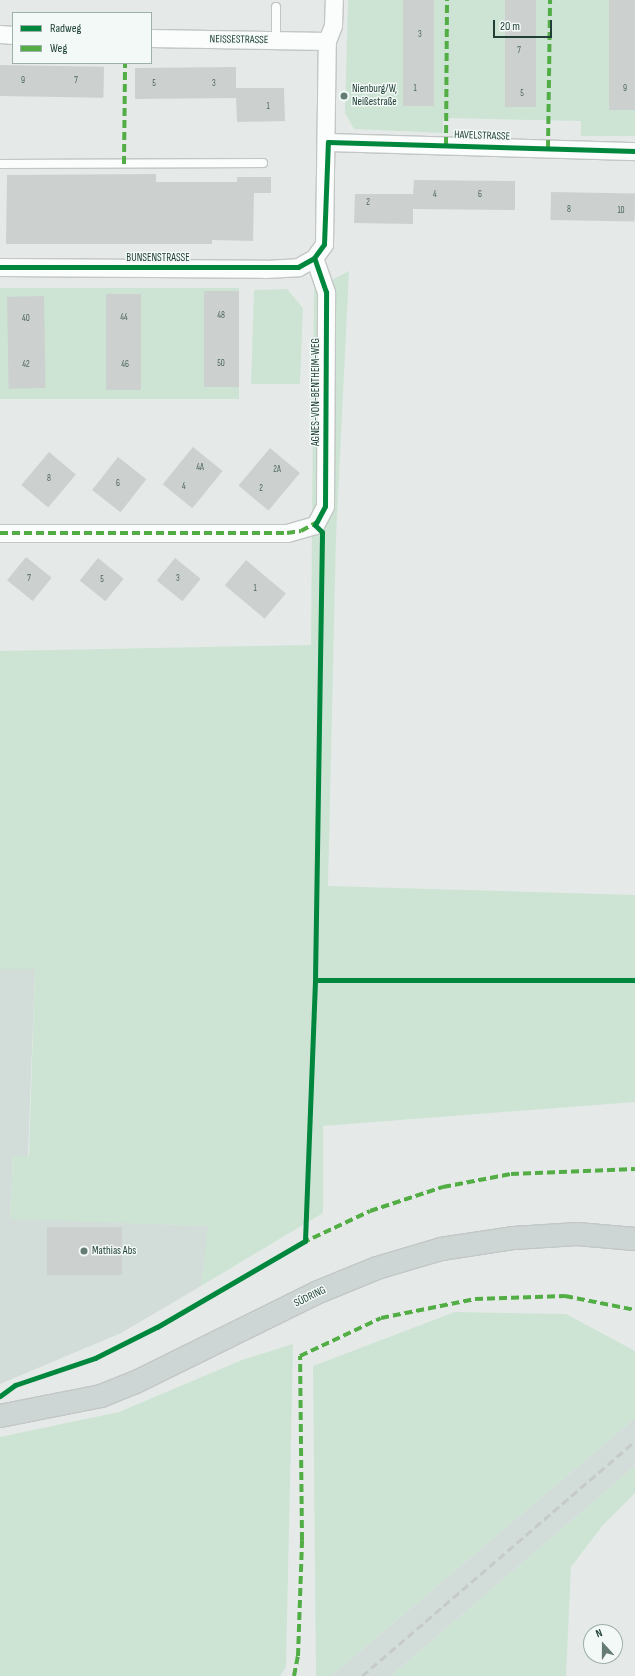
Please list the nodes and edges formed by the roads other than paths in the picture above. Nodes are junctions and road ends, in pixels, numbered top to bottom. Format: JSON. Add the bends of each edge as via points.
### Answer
{"nodes":[{"id":1,"x":334,"y":0,"type":"edge"},
{"id":2,"x":276,"y":7,"type":"dead end"},
{"id":3,"x":0,"y":34,"type":"edge"},
{"id":4,"x":12,"y":35,"type":"edge"},
{"id":5,"x":152,"y":38,"type":"edge"},
{"id":6,"x":276,"y":40,"type":"junction"},
{"id":7,"x":327,"y":42,"type":"junction"},
{"id":8,"x":328,"y":142,"type":"junction"},
{"id":9,"x":635,"y":151,"type":"edge"},
{"id":10,"x":263,"y":163,"type":"dead end"},
{"id":11,"x":0,"y":164,"type":"edge"},
{"id":12,"x":314,"y":258,"type":"junction"},
{"id":13,"x":0,"y":267,"type":"edge"},
{"id":14,"x":0,"y":532,"type":"edge"},
{"id":15,"x":635,"y":1239,"type":"edge"},
{"id":16,"x":0,"y":1416,"type":"edge"}],
"edges":[{"from":1,"to":7,"type":"street","via":[[334,25]]},
{"from":2,"to":6,"type":"lane"},
{"from":3,"to":4,"type":"street"},
{"from":5,"to":6,"type":"street","name":"NEISSESTRASSE"},
{"from":6,"to":7,"type":"street","name":"NEISSESTRASSE"},
{"from":7,"to":8,"type":"street"},
{"from":8,"to":9,"type":"street","name":"HAVELSTRASSE"},
{"from":8,"to":12,"type":"street","via":[[324,244]]},
{"from":10,"to":11,"type":"lane"},
{"from":12,"to":13,"type":"street","name":"BUNSENSTRASSE","via":[[298,267],[265,269]]},
{"from":12,"to":14,"type":"street","name":"AGNES-VON-BENTHEIM-WEG","via":[[326,292],[325,506],[315,525],[287,533]]},
{"from":15,"to":16,"type":"main road","name":"SÜDRING","via":[[561,1235],[514,1238],[441,1249],[377,1268],[316,1293],[134,1384],[101,1396]]}]}
